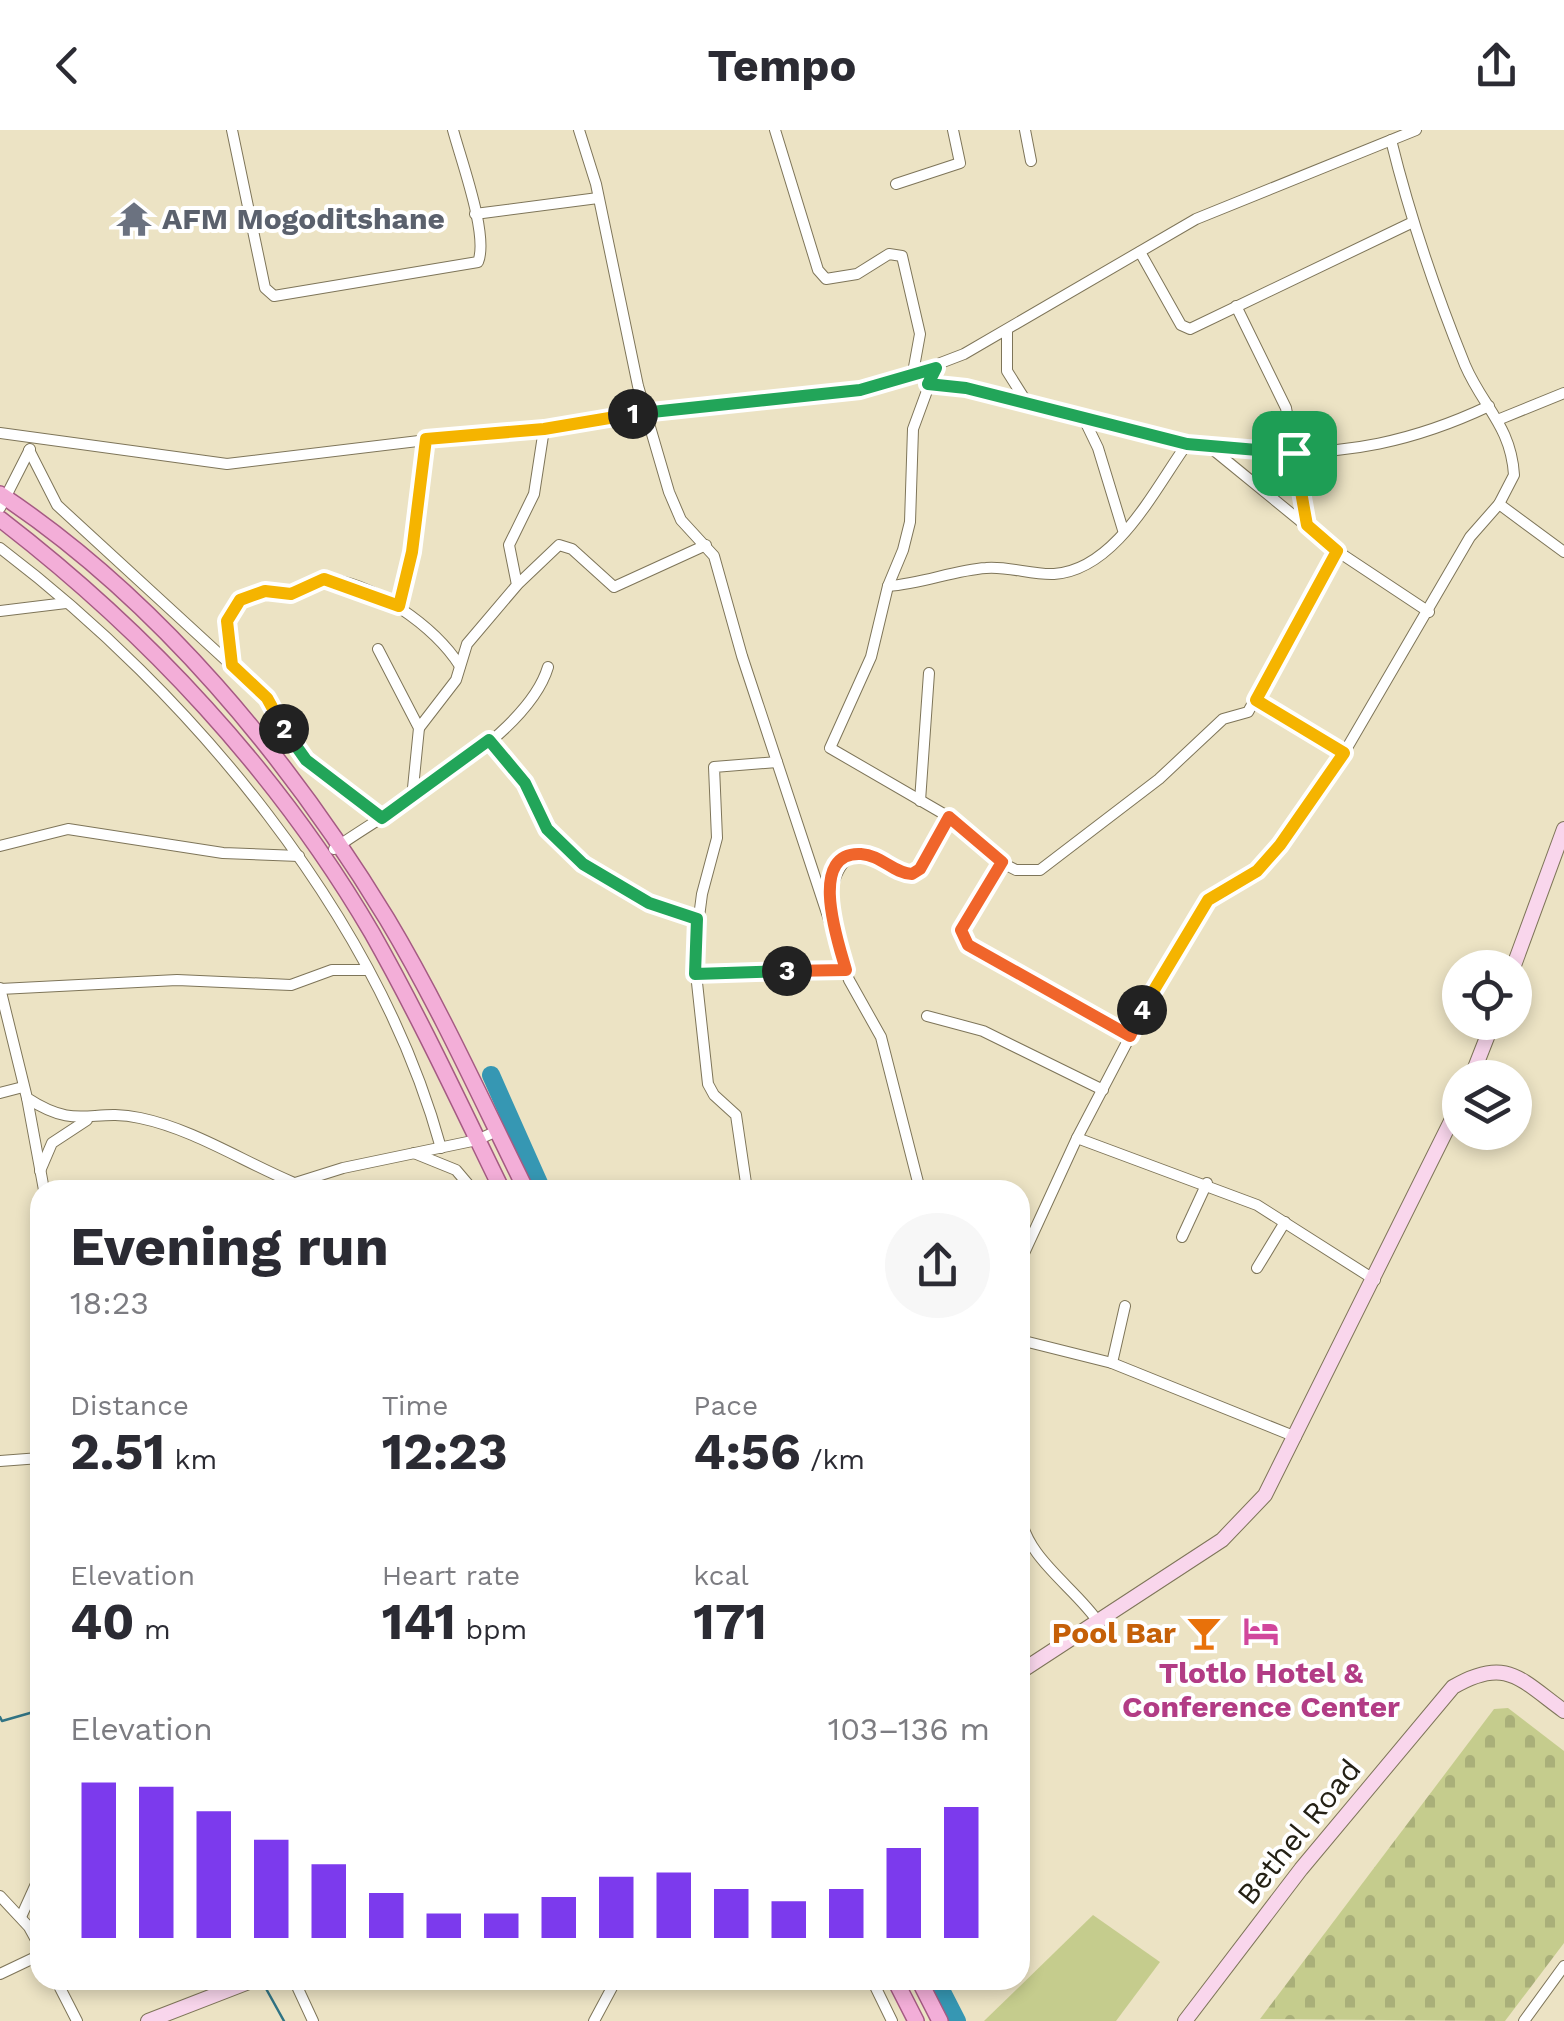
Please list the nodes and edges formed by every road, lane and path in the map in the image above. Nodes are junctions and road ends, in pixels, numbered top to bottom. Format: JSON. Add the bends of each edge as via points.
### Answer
{"nodes":[{"id":1,"x":232,"y":130,"type":"edge"},
{"id":2,"x":453,"y":130,"type":"edge"},
{"id":3,"x":579,"y":130,"type":"edge"},
{"id":4,"x":776,"y":130,"type":"edge"},
{"id":5,"x":953,"y":130,"type":"edge"},
{"id":6,"x":1026,"y":130,"type":"edge"},
{"id":7,"x":1410,"y":131,"type":"edge"},
{"id":8,"x":1391,"y":140,"type":"junction"},
{"id":9,"x":1032,"y":161,"type":"dead end"},
{"id":10,"x":896,"y":184,"type":"dead end"},
{"id":11,"x":598,"y":198,"type":"junction"},
{"id":12,"x":475,"y":214,"type":"junction"},
{"id":13,"x":1412,"y":224,"type":"junction"},
{"id":14,"x":1140,"y":252,"type":"junction"},
{"id":15,"x":1236,"y":306,"type":"junction"},
{"id":16,"x":1006,"y":330,"type":"junction"},
{"id":17,"x":936,"y":368,"type":"junction"},
{"id":18,"x":912,"y":378,"type":"junction"},
{"id":19,"x":928,"y":384,"type":"junction"},
{"id":20,"x":1564,"y":393,"type":"edge"},
{"id":21,"x":1029,"y":406,"type":"junction"},
{"id":22,"x":1488,"y":406,"type":"junction"},
{"id":23,"x":648,"y":412,"type":"junction"},
{"id":24,"x":1500,"y":418,"type":"junction"},
{"id":25,"x":1084,"y":419,"type":"junction"},
{"id":26,"x":544,"y":429,"type":"junction"},
{"id":27,"x":0,"y":432,"type":"edge"},
{"id":28,"x":426,"y":439,"type":"junction"},
{"id":29,"x":1187,"y":444,"type":"junction"},
{"id":30,"x":32,"y":445,"type":"junction"},
{"id":31,"x":1208,"y":446,"type":"junction"},
{"id":32,"x":1294,"y":453,"type":"junction"},
{"id":33,"x":2,"y":500,"type":"edge"},
{"id":34,"x":1500,"y":504,"type":"junction"},
{"id":35,"x":0,"y":518,"type":"edge"},
{"id":36,"x":1307,"y":525,"type":"junction"},
{"id":37,"x":1123,"y":530,"type":"junction"},
{"id":38,"x":706,"y":545,"type":"junction"},
{"id":39,"x":0,"y":548,"type":"edge"},
{"id":40,"x":1337,"y":551,"type":"junction"},
{"id":41,"x":1564,"y":552,"type":"edge"},
{"id":42,"x":517,"y":585,"type":"junction"},
{"id":43,"x":888,"y":586,"type":"junction"},
{"id":44,"x":66,"y":603,"type":"junction"},
{"id":45,"x":399,"y":606,"type":"junction"},
{"id":46,"x":0,"y":611,"type":"edge"},
{"id":47,"x":1430,"y":612,"type":"junction"},
{"id":48,"x":378,"y":648,"type":"dead end"},
{"id":49,"x":232,"y":665,"type":"junction"},
{"id":50,"x":460,"y":666,"type":"junction"},
{"id":51,"x":548,"y":666,"type":"dead end"},
{"id":52,"x":928,"y":672,"type":"dead end"},
{"id":53,"x":1256,"y":700,"type":"junction"},
{"id":54,"x":419,"y":728,"type":"junction"},
{"id":55,"x":489,"y":740,"type":"junction"},
{"id":56,"x":1344,"y":753,"type":"junction"},
{"id":57,"x":777,"y":762,"type":"junction"},
{"id":58,"x":412,"y":799,"type":"junction"},
{"id":59,"x":920,"y":800,"type":"junction"},
{"id":60,"x":949,"y":817,"type":"junction"},
{"id":61,"x":382,"y":818,"type":"junction"},
{"id":62,"x":1564,"y":828,"type":"edge"},
{"id":63,"x":340,"y":845,"type":"junction"},
{"id":64,"x":0,"y":846,"type":"edge"},
{"id":65,"x":299,"y":856,"type":"junction"},
{"id":66,"x":321,"y":858,"type":"junction"},
{"id":67,"x":1002,"y":862,"type":"junction"},
{"id":68,"x":827,"y":906,"type":"junction"},
{"id":69,"x":697,"y":919,"type":"junction"},
{"id":70,"x":1519,"y":950,"type":"edge"},
{"id":71,"x":368,"y":970,"type":"junction"},
{"id":72,"x":846,"y":970,"type":"junction"},
{"id":73,"x":695,"y":974,"type":"junction"},
{"id":74,"x":0,"y":989,"type":"edge"},
{"id":75,"x":926,"y":1016,"type":"dead end"},
{"id":76,"x":1130,"y":1036,"type":"junction"},
{"id":77,"x":462,"y":1064,"type":"junction"},
{"id":78,"x":443,"y":1073,"type":"junction"},
{"id":79,"x":1104,"y":1090,"type":"junction"},
{"id":80,"x":25,"y":1092,"type":"junction"},
{"id":81,"x":0,"y":1093,"type":"edge"},
{"id":82,"x":89,"y":1120,"type":"junction"},
{"id":83,"x":496,"y":1131,"type":"junction"},
{"id":84,"x":1077,"y":1138,"type":"junction"},
{"id":85,"x":477,"y":1140,"type":"junction"},
{"id":86,"x":1442,"y":1140,"type":"edge"},
{"id":87,"x":442,"y":1148,"type":"junction"},
{"id":88,"x":413,"y":1153,"type":"junction"},
{"id":89,"x":40,"y":1172,"type":"junction"},
{"id":90,"x":42,"y":1180,"type":"edge"},
{"id":91,"x":288,"y":1180,"type":"edge"},
{"id":92,"x":300,"y":1180,"type":"edge"},
{"id":93,"x":464,"y":1180,"type":"edge"},
{"id":94,"x":497,"y":1180,"type":"edge"},
{"id":95,"x":521,"y":1180,"type":"edge"},
{"id":96,"x":745,"y":1180,"type":"edge"},
{"id":97,"x":917,"y":1180,"type":"edge"},
{"id":98,"x":1207,"y":1183,"type":"junction"},
{"id":99,"x":1285,"y":1222,"type":"junction"},
{"id":100,"x":1182,"y":1237,"type":"dead end"},
{"id":101,"x":1030,"y":1240,"type":"edge"},
{"id":102,"x":1257,"y":1268,"type":"dead end"},
{"id":103,"x":1375,"y":1280,"type":"junction"},
{"id":104,"x":1126,"y":1306,"type":"dead end"},
{"id":105,"x":1030,"y":1342,"type":"edge"},
{"id":106,"x":1112,"y":1363,"type":"junction"},
{"id":107,"x":1297,"y":1437,"type":"junction"},
{"id":108,"x":30,"y":1459,"type":"edge"},
{"id":109,"x":0,"y":1461,"type":"edge"},
{"id":110,"x":1030,"y":1545,"type":"edge"},
{"id":111,"x":1099,"y":1623,"type":"junction"},
{"id":112,"x":1030,"y":1666,"type":"edge"},
{"id":113,"x":1564,"y":1711,"type":"edge"},
{"id":114,"x":0,"y":1896,"type":"edge"},
{"id":115,"x":30,"y":1897,"type":"edge"},
{"id":116,"x":21,"y":1917,"type":"junction"},
{"id":117,"x":30,"y":1931,"type":"edge"},
{"id":118,"x":30,"y":1960,"type":"edge"},
{"id":119,"x":1564,"y":1966,"type":"edge"},
{"id":120,"x":0,"y":1974,"type":"edge"},
{"id":121,"x":61,"y":1990,"type":"edge"},
{"id":122,"x":228,"y":1990,"type":"edge"},
{"id":123,"x":299,"y":1990,"type":"edge"},
{"id":124,"x":611,"y":1990,"type":"edge"},
{"id":125,"x":877,"y":1990,"type":"edge"},
{"id":126,"x":900,"y":1990,"type":"edge"},
{"id":127,"x":925,"y":1990,"type":"edge"},
{"id":128,"x":77,"y":2021,"type":"edge"},
{"id":129,"x":148,"y":2021,"type":"edge"},
{"id":130,"x":314,"y":2021,"type":"edge"},
{"id":131,"x":594,"y":2021,"type":"edge"},
{"id":132,"x":892,"y":2021,"type":"edge"},
{"id":133,"x":916,"y":2021,"type":"edge"},
{"id":134,"x":940,"y":2021,"type":"edge"},
{"id":135,"x":1185,"y":2021,"type":"edge"},
{"id":136,"x":1524,"y":2021,"type":"edge"}],
"edges":[{"from":1,"to":12,"type":"street","via":[[268,294],[472,265],[482,256]]},
{"from":2,"to":12,"type":"street"},
{"from":3,"to":11,"type":"street"},
{"from":4,"to":18,"type":"street","via":[[826,280],[857,274],[888,254],[902,256],[920,334]]},
{"from":5,"to":10,"type":"street","via":[[960,163]]},
{"from":6,"to":9,"type":"street"},
{"from":7,"to":8,"type":"street"},
{"from":8,"to":13,"type":"street"},
{"from":8,"to":14,"type":"street","via":[[1196,220]]},
{"from":11,"to":12,"type":"street"},
{"from":11,"to":23,"type":"street"},
{"from":13,"to":15,"type":"street"},
{"from":13,"to":22,"type":"street"},
{"from":14,"to":15,"type":"street","via":[[1185,328]]},
{"from":14,"to":16,"type":"street"},
{"from":15,"to":32,"type":"street","via":[[1281,396]]},
{"from":16,"to":17,"type":"street"},
{"from":16,"to":21,"type":"street","via":[[1007,371]]},
{"from":17,"to":18,"type":"street"},
{"from":17,"to":19,"type":"street"},
{"from":18,"to":23,"type":"street","via":[[860,390]]},
{"from":19,"to":21,"type":"street"},
{"from":19,"to":43,"type":"street","via":[[914,430],[907,535]]},
{"from":20,"to":24,"type":"street"},
{"from":21,"to":25,"type":"street"},
{"from":22,"to":24,"type":"street"},
{"from":22,"to":32,"type":"street","via":[[1384,446]]},
{"from":23,"to":26,"type":"street"},
{"from":23,"to":38,"type":"street","via":[[674,508]]},
{"from":24,"to":34,"type":"street","via":[[1514,475]]},
{"from":25,"to":29,"type":"street"},
{"from":25,"to":37,"type":"street"},
{"from":26,"to":28,"type":"street"},
{"from":26,"to":42,"type":"street","via":[[534,494],[509,545]]},
{"from":27,"to":30,"type":"street"},
{"from":28,"to":30,"type":"street","via":[[227,464]]},
{"from":28,"to":45,"type":"street"},
{"from":29,"to":31,"type":"street"},
{"from":29,"to":37,"type":"street"},
{"from":30,"to":33,"type":"street"},
{"from":30,"to":49,"type":"street","via":[[57,505]]},
{"from":31,"to":32,"type":"street"},
{"from":31,"to":36,"type":"street"},
{"from":32,"to":36,"type":"street"},
{"from":33,"to":63,"type":"main road","via":[[104,577],[192,662]]},
{"from":34,"to":41,"type":"street"},
{"from":34,"to":47,"type":"street","via":[[1470,538]]},
{"from":35,"to":66,"type":"main road","via":[[94,594],[176,675],[268,783]]},
{"from":36,"to":40,"type":"street"},
{"from":37,"to":43,"type":"street","via":[[1100,557],[1065,572],[981,568]]},
{"from":38,"to":42,"type":"street","via":[[614,588],[560,546]]},
{"from":38,"to":57,"type":"street"},
{"from":39,"to":44,"type":"street"},
{"from":40,"to":47,"type":"street"},
{"from":40,"to":53,"type":"street"},
{"from":42,"to":50,"type":"street","via":[[467,644]]},
{"from":43,"to":59,"type":"street","via":[[871,656],[830,748]]},
{"from":44,"to":46,"type":"street"},
{"from":44,"to":65,"type":"street","via":[[174,703]]},
{"from":45,"to":49,"type":"street","via":[[335,579],[316,580],[291,594],[257,592],[240,600],[227,621]]},
{"from":45,"to":50,"type":"street"},
{"from":47,"to":56,"type":"street"},
{"from":48,"to":54,"type":"street"},
{"from":49,"to":61,"type":"street","via":[[267,698],[306,760]]},
{"from":50,"to":54,"type":"street"},
{"from":51,"to":55,"type":"street","via":[[536,695]]},
{"from":52,"to":59,"type":"street"},
{"from":53,"to":56,"type":"street"},
{"from":53,"to":67,"type":"street","via":[[1248,712],[1222,719],[1159,779],[1040,870]]},
{"from":54,"to":58,"type":"street"},
{"from":55,"to":58,"type":"street"},
{"from":55,"to":69,"type":"street","via":[[525,783],[547,829],[583,864],[649,903]]},
{"from":56,"to":76,"type":"street","via":[[1257,871],[1208,900]]},
{"from":57,"to":68,"type":"street"},
{"from":57,"to":69,"type":"street","via":[[714,767],[717,838]]},
{"from":58,"to":61,"type":"street"},
{"from":59,"to":60,"type":"street"},
{"from":60,"to":67,"type":"street"},
{"from":60,"to":68,"type":"street","via":[[912,874],[864,854],[844,860]]},
{"from":61,"to":63,"type":"street"},
{"from":62,"to":70,"type":"street"},
{"from":63,"to":66,"type":"street"},
{"from":63,"to":77,"type":"main road","via":[[407,954]]},
{"from":64,"to":65,"type":"street","via":[[68,830],[224,853]]},
{"from":65,"to":71,"type":"street"},
{"from":66,"to":78,"type":"main road","via":[[370,930]]},
{"from":67,"to":76,"type":"street","via":[[962,938]]},
{"from":68,"to":72,"type":"street"},
{"from":69,"to":73,"type":"street"},
{"from":71,"to":74,"type":"street","via":[[332,970],[291,985],[177,980]]},
{"from":71,"to":87,"type":"street","via":[[412,1055]]},
{"from":72,"to":73,"type":"street"},
{"from":72,"to":97,"type":"street","via":[[881,1037]]},
{"from":73,"to":96,"type":"street","via":[[708,1084],[736,1115]]},
{"from":74,"to":80,"type":"street"},
{"from":75,"to":79,"type":"street","via":[[983,1031]]},
{"from":76,"to":79,"type":"street"},
{"from":77,"to":78,"type":"main road"},
{"from":77,"to":83,"type":"main road"},
{"from":78,"to":85,"type":"main road"},
{"from":79,"to":84,"type":"street"},
{"from":80,"to":81,"type":"street"},
{"from":80,"to":82,"type":"street","via":[[53,1114]]},
{"from":80,"to":89,"type":"street"},
{"from":82,"to":89,"type":"street","via":[[52,1143]]},
{"from":82,"to":91,"type":"street","via":[[142,1118]]},
{"from":83,"to":85,"type":"street"},
{"from":83,"to":95,"type":"main road"},
{"from":84,"to":98,"type":"street"},
{"from":84,"to":101,"type":"street"},
{"from":85,"to":87,"type":"street"},
{"from":85,"to":94,"type":"main road"},
{"from":86,"to":103,"type":"street"},
{"from":87,"to":88,"type":"street"},
{"from":88,"to":92,"type":"street"},
{"from":88,"to":93,"type":"street"},
{"from":89,"to":90,"type":"street"},
{"from":98,"to":99,"type":"street"},
{"from":98,"to":100,"type":"street"},
{"from":99,"to":102,"type":"street"},
{"from":99,"to":103,"type":"street"},
{"from":103,"to":107,"type":"street"},
{"from":104,"to":106,"type":"street"},
{"from":105,"to":106,"type":"street"},
{"from":106,"to":107,"type":"street"},
{"from":107,"to":111,"type":"street","via":[[1265,1494],[1237,1526]]},
{"from":108,"to":109,"type":"street"},
{"from":110,"to":111,"type":"street"},
{"from":111,"to":112,"type":"street"},
{"from":113,"to":135,"type":"street","name":"Bethel Road","via":[[1500,1669],[1453,1687]]},
{"from":114,"to":116,"type":"street"},
{"from":115,"to":116,"type":"street"},
{"from":116,"to":117,"type":"street"},
{"from":118,"to":120,"type":"street"},
{"from":119,"to":136,"type":"street"},
{"from":121,"to":128,"type":"street"},
{"from":122,"to":129,"type":"street"},
{"from":123,"to":130,"type":"street"},
{"from":124,"to":131,"type":"street"},
{"from":125,"to":132,"type":"street"},
{"from":126,"to":133,"type":"main road"},
{"from":127,"to":134,"type":"main road"}]}
